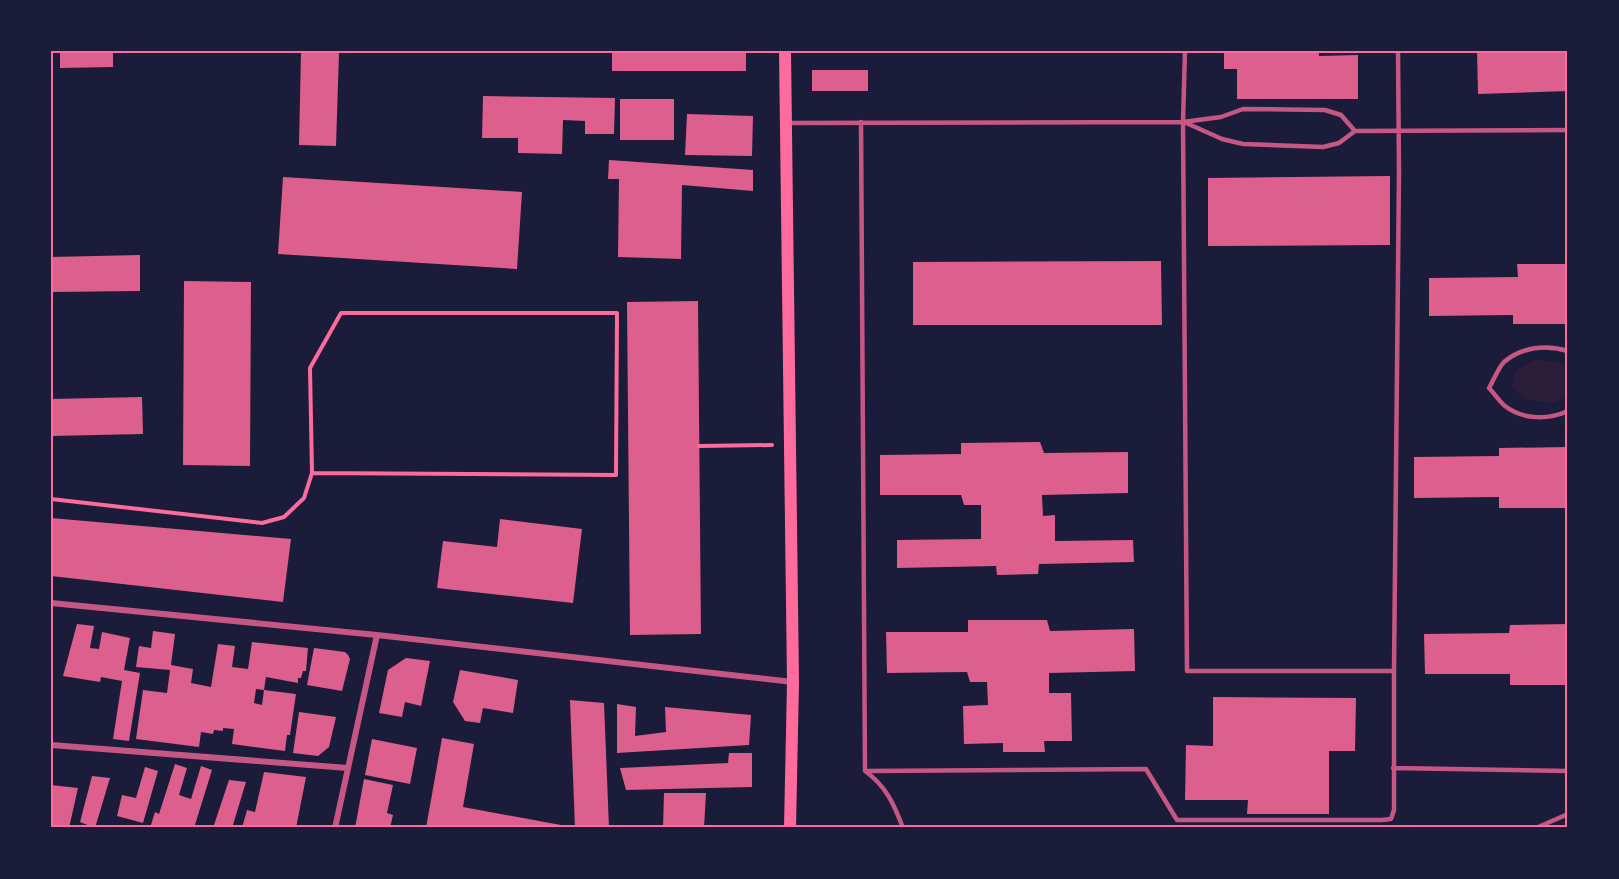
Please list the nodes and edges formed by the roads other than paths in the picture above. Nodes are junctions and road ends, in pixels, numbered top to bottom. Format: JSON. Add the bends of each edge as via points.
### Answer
{"nodes":[{"id":1,"x":785,"y":51,"type":"edge"},
{"id":2,"x":1185,"y":51,"type":"edge"},
{"id":3,"x":1398,"y":51,"type":"edge"},
{"id":4,"x":861,"y":122,"type":"junction"},
{"id":5,"x":1183,"y":122,"type":"junction"},
{"id":6,"x":786,"y":123,"type":"junction"},
{"id":7,"x":1398,"y":130,"type":"junction"},
{"id":8,"x":1568,"y":130,"type":"edge"},
{"id":9,"x":1355,"y":131,"type":"junction"},
{"id":10,"x":1568,"y":351,"type":"edge"},
{"id":11,"x":1568,"y":411,"type":"edge"},
{"id":12,"x":51,"y":603,"type":"edge"},
{"id":13,"x":377,"y":635,"type":"junction"},
{"id":14,"x":1394,"y":671,"type":"junction"},
{"id":15,"x":793,"y":682,"type":"junction"},
{"id":16,"x":51,"y":745,"type":"edge"},
{"id":17,"x":348,"y":768,"type":"junction"},
{"id":18,"x":1393,"y":768,"type":"junction"},
{"id":19,"x":865,"y":771,"type":"junction"},
{"id":20,"x":1568,"y":771,"type":"edge"},
{"id":21,"x":1568,"y":814,"type":"edge"},
{"id":22,"x":335,"y":828,"type":"edge"},
{"id":23,"x":790,"y":828,"type":"edge"},
{"id":24,"x":903,"y":828,"type":"edge"},
{"id":25,"x":1536,"y":828,"type":"edge"}],
"edges":[{"from":1,"to":6,"type":"main road"},
{"from":2,"to":5,"type":"lane"},
{"from":3,"to":7,"type":"lane"},
{"from":4,"to":5,"type":"lane"},
{"from":4,"to":6,"type":"lane"},
{"from":4,"to":19,"type":"lane"},
{"from":5,"to":9,"type":"lane","via":[[1243,144],[1323,147],[1339,143]]},
{"from":5,"to":9,"type":"lane","via":[[1221,117],[1243,109],[1325,110],[1341,115]]},
{"from":5,"to":14,"type":"lane","via":[[1187,671]]},
{"from":6,"to":15,"type":"main road"},
{"from":7,"to":8,"type":"lane"},
{"from":7,"to":9,"type":"lane"},
{"from":7,"to":14,"type":"lane"},
{"from":10,"to":11,"type":"lane","via":[[1556,347],[1527,348],[1503,363],[1489,388],[1505,406],[1529,418]]},
{"from":12,"to":13,"type":"street"},
{"from":13,"to":15,"type":"street"},
{"from":13,"to":17,"type":"street"},
{"from":14,"to":18,"type":"lane"},
{"from":15,"to":23,"type":"main road"},
{"from":16,"to":17,"type":"street"},
{"from":17,"to":22,"type":"street"},
{"from":18,"to":19,"type":"lane","via":[[1394,810],[1391,819],[1382,820],[1177,820],[1146,770]]},
{"from":18,"to":20,"type":"lane"},
{"from":19,"to":24,"type":"lane","via":[[891,797]]},
{"from":21,"to":25,"type":"lane"}]}
